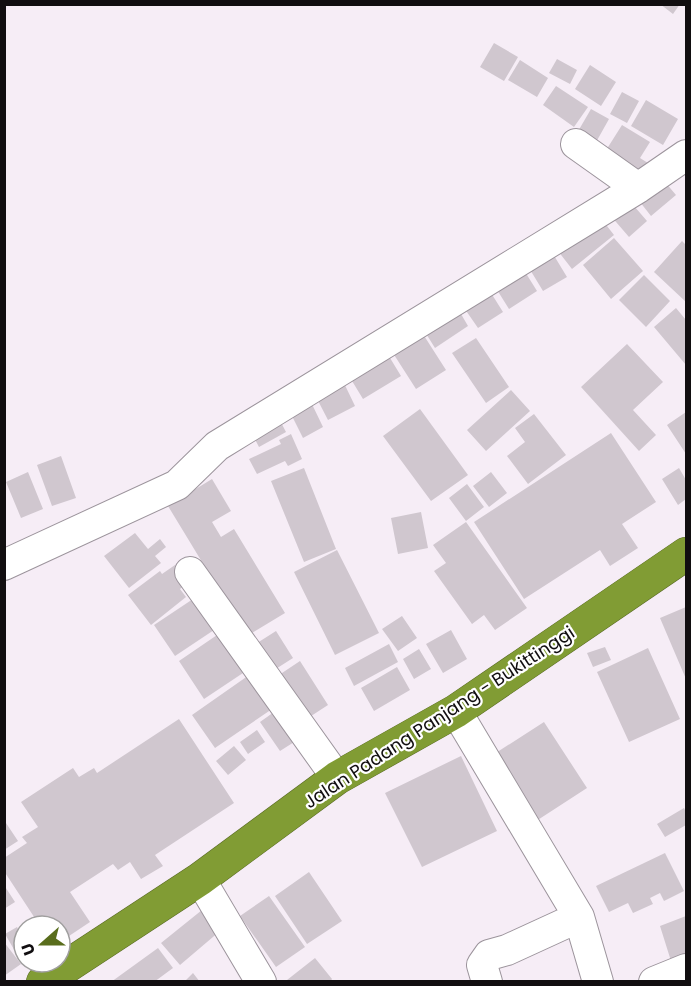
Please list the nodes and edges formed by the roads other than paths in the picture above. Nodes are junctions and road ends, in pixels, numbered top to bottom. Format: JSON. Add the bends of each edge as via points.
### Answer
{"nodes":[{"id":1,"x":576,"y":144,"type":"dead end"},
{"id":2,"x":687,"y":155,"type":"edge"},
{"id":3,"x":638,"y":188,"type":"junction"},
{"id":4,"x":687,"y":554,"type":"edge"},
{"id":5,"x":4,"y":565,"type":"edge"},
{"id":6,"x":190,"y":572,"type":"dead end"},
{"id":7,"x":456,"y":711,"type":"junction"},
{"id":8,"x":337,"y":778,"type":"junction"},
{"id":9,"x":200,"y":879,"type":"junction"},
{"id":10,"x":579,"y":917,"type":"junction"},
{"id":11,"x":687,"y":969,"type":"edge"},
{"id":12,"x":62,"y":976,"type":"edge"},
{"id":13,"x":261,"y":981,"type":"edge"},
{"id":14,"x":487,"y":981,"type":"edge"},
{"id":15,"x":598,"y":981,"type":"edge"},
{"id":16,"x":654,"y":981,"type":"edge"}],
"edges":[{"from":1,"to":3,"type":"street"},
{"from":2,"to":3,"type":"street"},
{"from":3,"to":5,"type":"street","via":[[217,446],[177,485]]},
{"from":4,"to":7,"type":"highway","name":"Jalan Padang Panjang - Bukittinggi"},
{"from":6,"to":8,"type":"street"},
{"from":7,"to":8,"type":"highway","name":"Jalan Padang Panjang - Bukittinggi"},
{"from":7,"to":10,"type":"street"},
{"from":8,"to":9,"type":"highway","name":"Jalan Padang Panjang - Bukittinggi"},
{"from":9,"to":12,"type":"highway","name":"Jalan Padang Panjang - Bukittinggi"},
{"from":9,"to":13,"type":"street"},
{"from":10,"to":14,"type":"street","via":[[489,955],[482,965]]},
{"from":10,"to":15,"type":"street"},
{"from":11,"to":16,"type":"street"}]}
